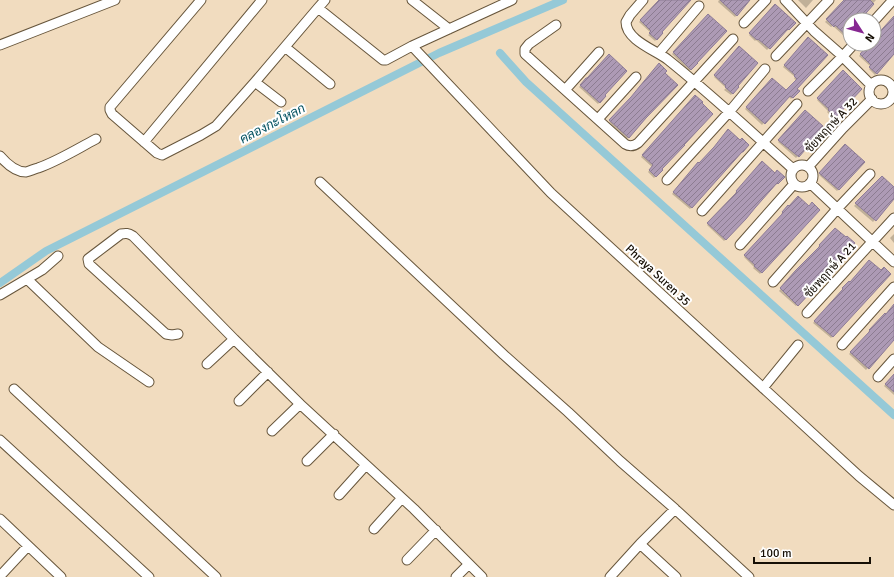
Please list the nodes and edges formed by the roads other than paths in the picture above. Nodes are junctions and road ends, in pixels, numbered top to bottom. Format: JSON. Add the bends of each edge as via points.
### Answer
{"nodes":[{"id":1,"x":114,"y":0,"type":"edge"},
{"id":2,"x":201,"y":0,"type":"edge"},
{"id":3,"x":262,"y":0,"type":"edge"},
{"id":4,"x":324,"y":0,"type":"edge"},
{"id":5,"x":412,"y":0,"type":"edge"},
{"id":6,"x":512,"y":0,"type":"edge"},
{"id":7,"x":643,"y":0,"type":"edge"},
{"id":8,"x":766,"y":0,"type":"edge"},
{"id":9,"x":784,"y":0,"type":"edge"},
{"id":10,"x":829,"y":0,"type":"edge"},
{"id":11,"x":893,"y":0,"type":"edge"},
{"id":12,"x":699,"y":6,"type":"dead end"},
{"id":13,"x":318,"y":8,"type":"junction"},
{"id":14,"x":882,"y":12,"type":"edge"},
{"id":15,"x":744,"y":23,"type":"dead end"},
{"id":16,"x":808,"y":24,"type":"junction"},
{"id":17,"x":556,"y":25,"type":"dead end"},
{"id":18,"x":449,"y":29,"type":"junction"},
{"id":19,"x":733,"y":39,"type":"dead end"},
{"id":20,"x":0,"y":45,"type":"edge"},
{"id":21,"x":285,"y":47,"type":"junction"},
{"id":22,"x":415,"y":48,"type":"junction"},
{"id":23,"x":599,"y":52,"type":"dead end"},
{"id":24,"x":847,"y":52,"type":"edge"},
{"id":25,"x":659,"y":53,"type":"junction"},
{"id":26,"x":776,"y":56,"type":"dead end"},
{"id":27,"x":842,"y":57,"type":"junction"},
{"id":28,"x":766,"y":69,"type":"dead end"},
{"id":29,"x":636,"y":77,"type":"dead end"},
{"id":30,"x":694,"y":81,"type":"junction"},
{"id":31,"x":255,"y":82,"type":"junction"},
{"id":32,"x":330,"y":84,"type":"dead end"},
{"id":33,"x":892,"y":84,"type":"edge"},
{"id":34,"x":871,"y":85,"type":"junction"},
{"id":35,"x":564,"y":90,"type":"junction"},
{"id":36,"x":808,"y":91,"type":"dead end"},
{"id":37,"x":872,"y":99,"type":"junction"},
{"id":38,"x":281,"y":102,"type":"dead end"},
{"id":39,"x":797,"y":104,"type":"dead end"},
{"id":40,"x":730,"y":111,"type":"junction"},
{"id":41,"x":598,"y":119,"type":"junction"},
{"id":42,"x":96,"y":139,"type":"dead end"},
{"id":43,"x":144,"y":142,"type":"junction"},
{"id":44,"x":763,"y":142,"type":"junction"},
{"id":45,"x":0,"y":156,"type":"edge"},
{"id":46,"x":808,"y":167,"type":"junction"},
{"id":47,"x":793,"y":169,"type":"junction"},
{"id":48,"x":870,"y":174,"type":"dead end"},
{"id":49,"x":667,"y":180,"type":"dead end"},
{"id":50,"x":320,"y":182,"type":"dead end"},
{"id":51,"x":810,"y":183,"type":"junction"},
{"id":52,"x":794,"y":184,"type":"junction"},
{"id":53,"x":837,"y":209,"type":"junction"},
{"id":54,"x":702,"y":211,"type":"dead end"},
{"id":55,"x":894,"y":218,"type":"edge"},
{"id":56,"x":872,"y":242,"type":"junction"},
{"id":57,"x":740,"y":245,"type":"dead end"},
{"id":58,"x":58,"y":256,"type":"dead end"},
{"id":59,"x":894,"y":262,"type":"edge"},
{"id":60,"x":27,"y":279,"type":"junction"},
{"id":61,"x":773,"y":282,"type":"dead end"},
{"id":62,"x":894,"y":288,"type":"edge"},
{"id":63,"x":0,"y":295,"type":"edge"},
{"id":64,"x":807,"y":313,"type":"dead end"},
{"id":65,"x":178,"y":334,"type":"dead end"},
{"id":66,"x":234,"y":339,"type":"junction"},
{"id":67,"x":798,"y":346,"type":"dead end"},
{"id":68,"x":842,"y":346,"type":"dead end"},
{"id":69,"x":894,"y":359,"type":"edge"},
{"id":70,"x":207,"y":364,"type":"dead end"},
{"id":71,"x":268,"y":372,"type":"junction"},
{"id":72,"x":878,"y":376,"type":"dead end"},
{"id":73,"x":149,"y":382,"type":"dead end"},
{"id":74,"x":763,"y":388,"type":"junction"},
{"id":75,"x":14,"y":389,"type":"dead end"},
{"id":76,"x":239,"y":401,"type":"dead end"},
{"id":77,"x":300,"y":404,"type":"junction"},
{"id":78,"x":272,"y":431,"type":"dead end"},
{"id":79,"x":334,"y":434,"type":"junction"},
{"id":80,"x":0,"y":440,"type":"edge"},
{"id":81,"x":307,"y":462,"type":"dead end"},
{"id":82,"x":366,"y":465,"type":"junction"},
{"id":83,"x":339,"y":495,"type":"dead end"},
{"id":84,"x":402,"y":498,"type":"junction"},
{"id":85,"x":894,"y":506,"type":"edge"},
{"id":86,"x":675,"y":509,"type":"junction"},
{"id":87,"x":0,"y":519,"type":"edge"},
{"id":88,"x":374,"y":528,"type":"dead end"},
{"id":89,"x":436,"y":530,"type":"junction"},
{"id":90,"x":640,"y":544,"type":"junction"},
{"id":91,"x":28,"y":546,"type":"junction"},
{"id":92,"x":407,"y":560,"type":"dead end"},
{"id":93,"x":469,"y":564,"type":"junction"},
{"id":94,"x":0,"y":576,"type":"edge"},
{"id":95,"x":61,"y":577,"type":"edge"},
{"id":96,"x":149,"y":577,"type":"edge"},
{"id":97,"x":216,"y":577,"type":"edge"},
{"id":98,"x":456,"y":577,"type":"edge"},
{"id":99,"x":482,"y":577,"type":"edge"},
{"id":100,"x":610,"y":577,"type":"edge"},
{"id":101,"x":676,"y":577,"type":"edge"},
{"id":102,"x":749,"y":577,"type":"edge"}],
"edges":[{"from":1,"to":20,"type":"street"},
{"from":2,"to":43,"type":"street","via":[[110,107],[112,114]]},
{"from":3,"to":43,"type":"street"},
{"from":4,"to":13,"type":"street"},
{"from":5,"to":18,"type":"street"},
{"from":6,"to":18,"type":"street"},
{"from":7,"to":25,"type":"street","via":[[627,19],[626,26],[636,39]]},
{"from":8,"to":15,"type":"street"},
{"from":9,"to":16,"type":"street"},
{"from":10,"to":16,"type":"street"},
{"from":11,"to":14,"type":"street"},
{"from":12,"to":25,"type":"street"},
{"from":13,"to":21,"type":"street"},
{"from":13,"to":22,"type":"street","via":[[383,60]]},
{"from":16,"to":26,"type":"street"},
{"from":16,"to":27,"type":"street"},
{"from":17,"to":35,"type":"street","via":[[529,44],[524,52]]},
{"from":18,"to":22,"type":"street"},
{"from":19,"to":30,"type":"street"},
{"from":21,"to":31,"type":"street"},
{"from":21,"to":32,"type":"street"},
{"from":22,"to":74,"type":"street","name":"Phraya Suren 35","via":[[551,193]]},
{"from":23,"to":35,"type":"street"},
{"from":24,"to":27,"type":"street"},
{"from":25,"to":30,"type":"street"},
{"from":27,"to":34,"type":"street"},
{"from":27,"to":36,"type":"street"},
{"from":28,"to":40,"type":"street"},
{"from":29,"to":41,"type":"street"},
{"from":30,"to":40,"type":"street"},
{"from":30,"to":41,"type":"street","via":[[633,146],[625,144]]},
{"from":31,"to":38,"type":"street"},
{"from":31,"to":43,"type":"street","via":[[216,126],[201,135],[162,155]]},
{"from":33,"to":34,"type":"street","via":[[878,80]]},
{"from":33,"to":37,"type":"street","via":[[892,96],[889,100],[878,103]]},
{"from":34,"to":37,"type":"street","via":[[869,94]]},
{"from":35,"to":41,"type":"street"},
{"from":37,"to":46,"type":"street","name":"ชัยพฤกษ์ A 32"},
{"from":39,"to":44,"type":"street"},
{"from":40,"to":44,"type":"street"},
{"from":40,"to":49,"type":"street"},
{"from":42,"to":45,"type":"street","via":[[26,172],[14,169]]},
{"from":44,"to":47,"type":"street"},
{"from":44,"to":54,"type":"street"},
{"from":46,"to":47,"type":"street","via":[[799,165]]},
{"from":46,"to":51,"type":"street","via":[[813,176]]},
{"from":47,"to":52,"type":"street","via":[[790,175]]},
{"from":48,"to":53,"type":"street"},
{"from":50,"to":86,"type":"street","via":[[620,462]]},
{"from":51,"to":52,"type":"street","via":[[801,187]]},
{"from":51,"to":53,"type":"street"},
{"from":52,"to":57,"type":"street"},
{"from":53,"to":56,"type":"street"},
{"from":53,"to":61,"type":"street"},
{"from":55,"to":56,"type":"street","name":"ชัยพฤกษ์ A 21"},
{"from":56,"to":59,"type":"street"},
{"from":56,"to":64,"type":"street","name":"ชัยพฤกษ์ A 21"},
{"from":58,"to":60,"type":"street"},
{"from":60,"to":63,"type":"street"},
{"from":60,"to":73,"type":"street","via":[[98,347]]},
{"from":62,"to":68,"type":"street"},
{"from":65,"to":66,"type":"street","via":[[166,334],[89,264],[88,259],[121,234],[133,236]]},
{"from":66,"to":70,"type":"street"},
{"from":66,"to":71,"type":"street"},
{"from":67,"to":74,"type":"street"},
{"from":69,"to":72,"type":"street"},
{"from":71,"to":76,"type":"street"},
{"from":71,"to":77,"type":"street"},
{"from":74,"to":85,"type":"street","name":"Phraya Suren 35"},
{"from":75,"to":97,"type":"street"},
{"from":77,"to":78,"type":"street"},
{"from":77,"to":79,"type":"street"},
{"from":79,"to":81,"type":"street"},
{"from":79,"to":82,"type":"street"},
{"from":80,"to":96,"type":"street"},
{"from":82,"to":83,"type":"street"},
{"from":82,"to":84,"type":"street"},
{"from":84,"to":88,"type":"street"},
{"from":84,"to":89,"type":"street"},
{"from":86,"to":90,"type":"street"},
{"from":86,"to":102,"type":"street"},
{"from":87,"to":91,"type":"street"},
{"from":89,"to":92,"type":"street"},
{"from":89,"to":93,"type":"street"},
{"from":90,"to":100,"type":"street"},
{"from":90,"to":101,"type":"street"},
{"from":91,"to":94,"type":"street"},
{"from":91,"to":95,"type":"street"},
{"from":93,"to":98,"type":"street"},
{"from":93,"to":99,"type":"street"}]}
